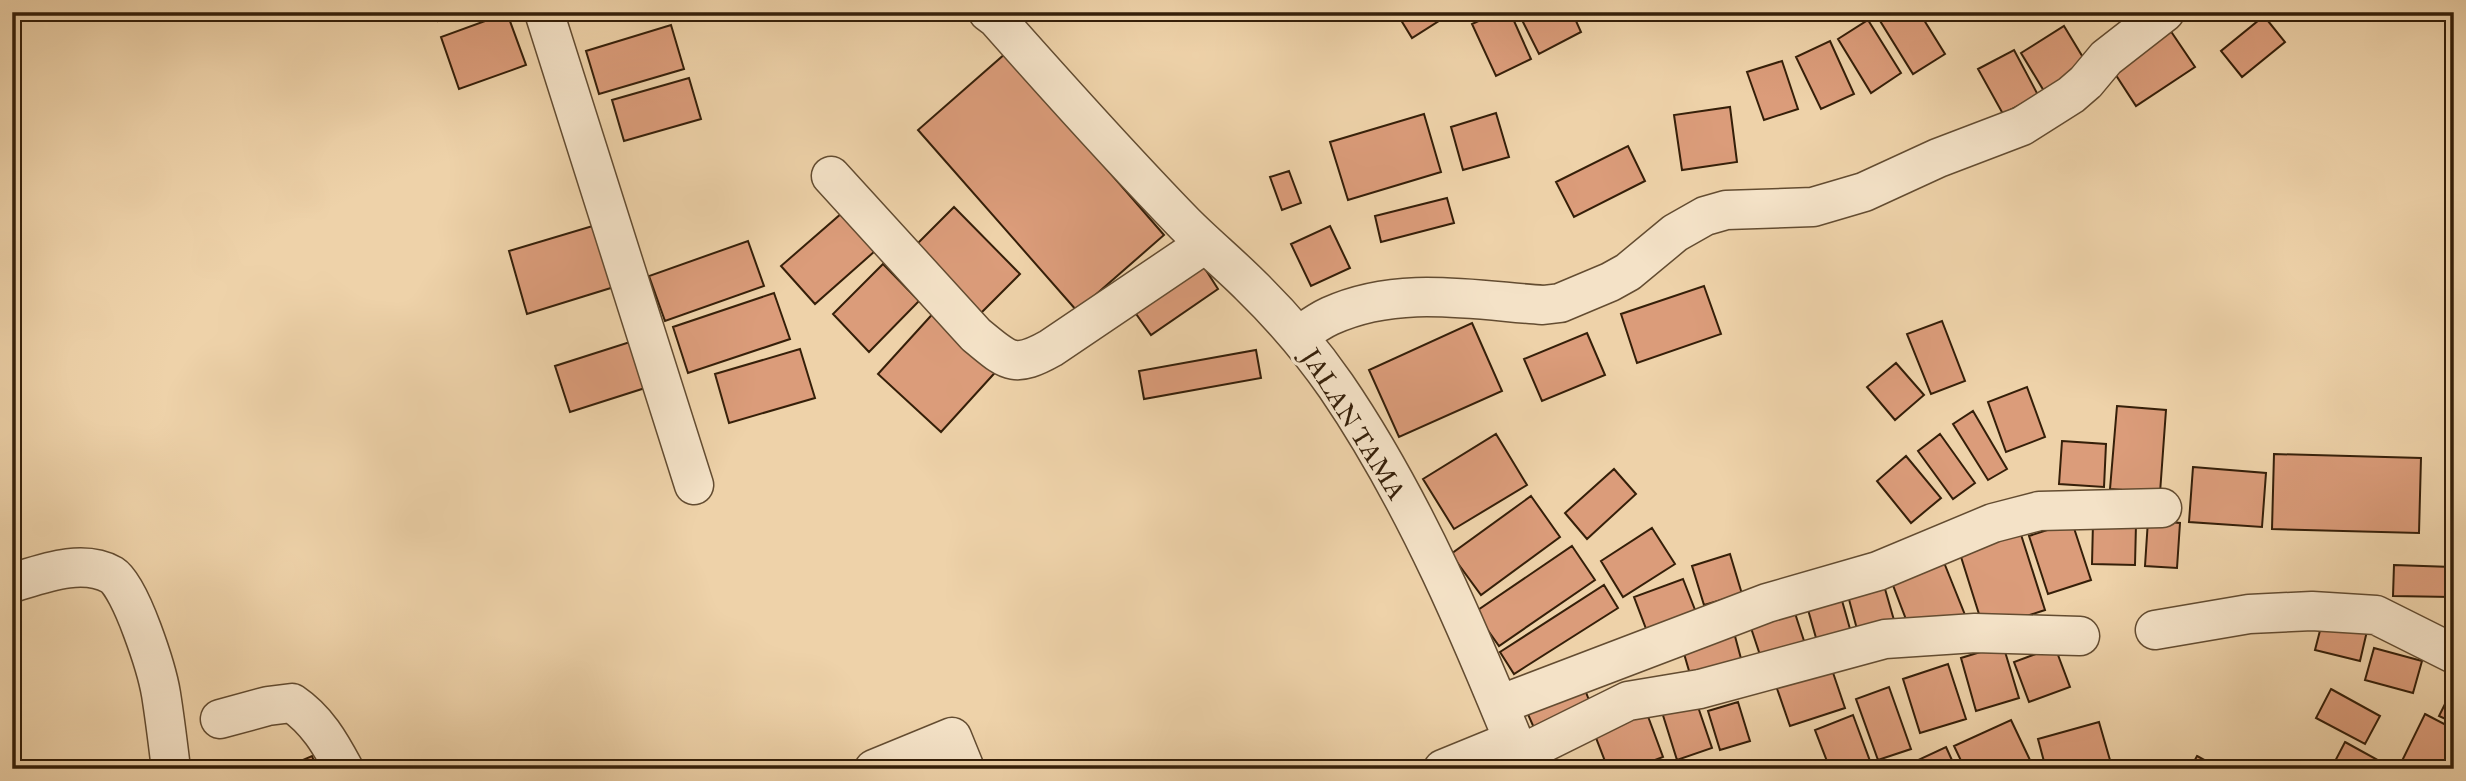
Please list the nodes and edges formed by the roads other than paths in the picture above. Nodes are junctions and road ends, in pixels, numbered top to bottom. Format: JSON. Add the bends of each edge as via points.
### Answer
{"nodes":[{"id":1,"x":544,"y":12,"type":"edge"},
{"id":2,"x":2165,"y":12,"type":"edge"},
{"id":3,"x":994,"y":14,"type":"edge"},
{"id":4,"x":831,"y":176,"type":"dead end"},
{"id":5,"x":1205,"y":244,"type":"junction"},
{"id":6,"x":1298,"y":336,"type":"junction"},
{"id":7,"x":694,"y":485,"type":"dead end"},
{"id":8,"x":2162,"y":508,"type":"dead end"},
{"id":9,"x":12,"y":583,"type":"edge"},
{"id":10,"x":2155,"y":630,"type":"dead end"},
{"id":11,"x":2080,"y":636,"type":"dead end"},
{"id":12,"x":2454,"y":654,"type":"edge"},
{"id":13,"x":1499,"y":705,"type":"junction"},
{"id":14,"x":220,"y":719,"type":"dead end"},
{"id":15,"x":1519,"y":755,"type":"edge"},
{"id":16,"x":171,"y":769,"type":"edge"},
{"id":17,"x":344,"y":769,"type":"edge"},
{"id":18,"x":874,"y":769,"type":"edge"},
{"id":19,"x":965,"y":769,"type":"edge"},
{"id":20,"x":1443,"y":769,"type":"edge"}],
"edges":[{"from":1,"to":7,"type":"street"},
{"from":2,"to":6,"type":"street","via":[[2106,58],[2079,89],[2042,115],[1864,192],[1812,206],[1726,210],[1705,216],[1675,233],[1628,272],[1560,303],[1409,297],[1330,316]]},
{"from":3,"to":5,"type":"street","name":"JALAN TAMA","via":[[1111,148]]},
{"from":4,"to":5,"type":"street","via":[[976,335],[1012,361],[1024,361],[1051,348]]},
{"from":5,"to":6,"type":"street","name":"JALAN TAMA"},
{"from":6,"to":13,"type":"street","name":"JALAN TAMA","via":[[1365,432],[1426,541]]},
{"from":8,"to":13,"type":"street","via":[[2039,511],[1993,523],[1878,571],[1767,603]]},
{"from":9,"to":16,"type":"street","via":[[82,567],[113,576],[133,603],[160,691]]},
{"from":10,"to":12,"type":"street","via":[[2249,614],[2376,615]]},
{"from":11,"to":15,"type":"street","via":[[1975,633],[1885,639],[1700,689],[1628,701]]},
{"from":13,"to":15,"type":"street","name":"JALAN TAMA"},
{"from":14,"to":17,"type":"street","via":[[292,703],[306,712],[328,739]]},
{"from":15,"to":20,"type":"street"},
{"from":18,"to":19,"type":"street","via":[[953,737]]}]}
